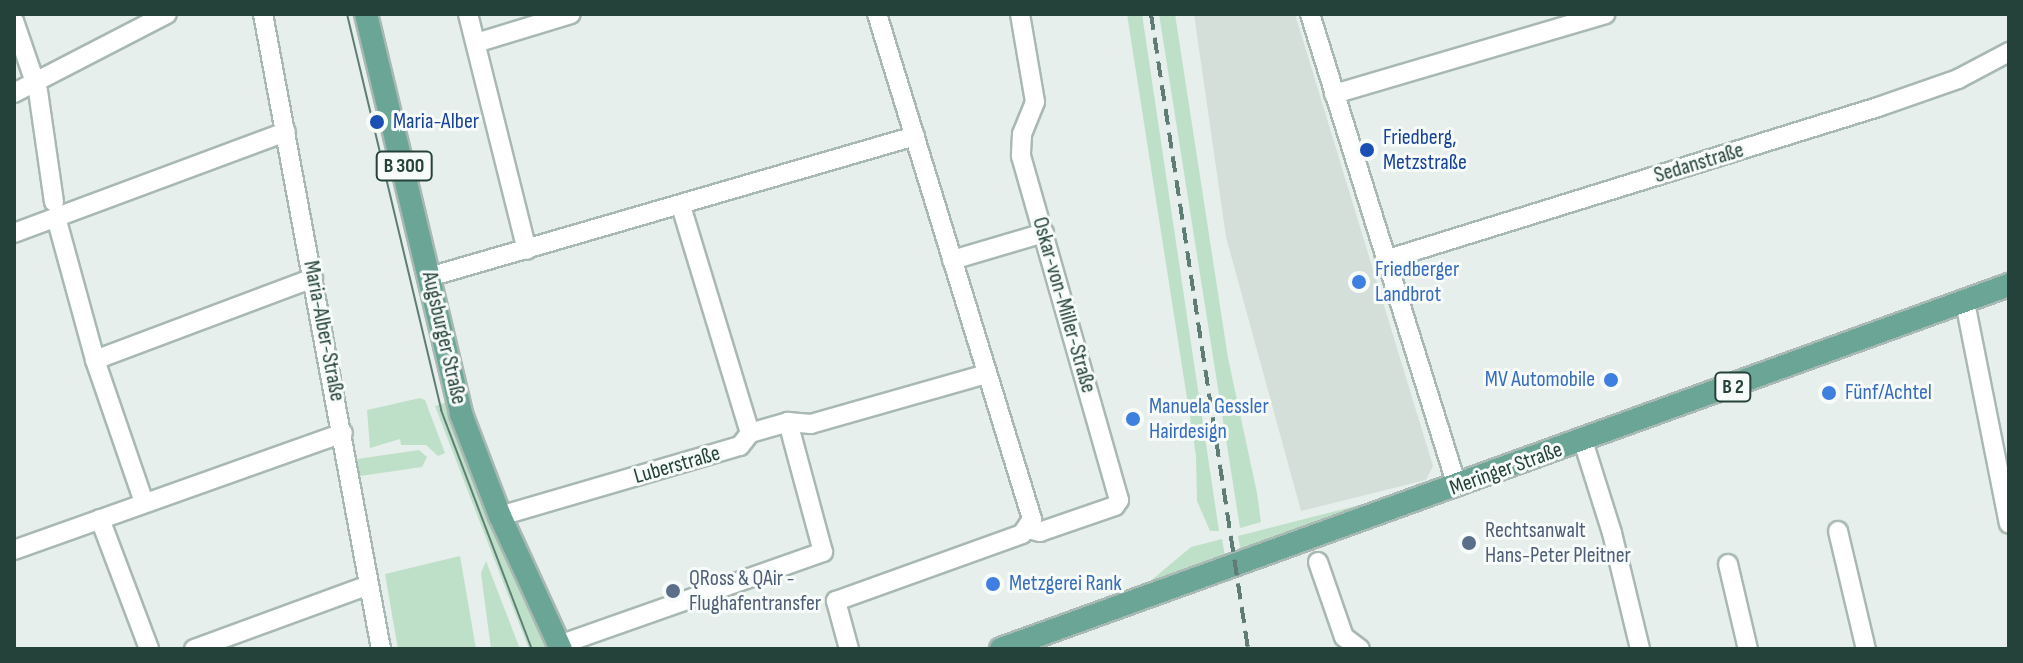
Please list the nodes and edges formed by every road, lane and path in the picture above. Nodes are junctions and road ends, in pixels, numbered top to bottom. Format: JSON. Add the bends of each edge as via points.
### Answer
{"nodes":[{"id":1,"x":167,"y":14,"type":"edge"},
{"id":2,"x":263,"y":14,"type":"edge"},
{"id":3,"x":366,"y":14,"type":"edge"},
{"id":4,"x":468,"y":14,"type":"edge"},
{"id":5,"x":571,"y":14,"type":"edge"},
{"id":6,"x":877,"y":14,"type":"edge"},
{"id":7,"x":1020,"y":14,"type":"edge"},
{"id":8,"x":1310,"y":14,"type":"edge"},
{"id":9,"x":1605,"y":14,"type":"edge"},
{"id":10,"x":14,"y":21,"type":"edge"},
{"id":11,"x":476,"y":43,"type":"junction"},
{"id":12,"x":2009,"y":52,"type":"edge"},
{"id":13,"x":35,"y":81,"type":"junction"},
{"id":14,"x":14,"y":93,"type":"edge"},
{"id":15,"x":1334,"y":94,"type":"junction"},
{"id":16,"x":286,"y":132,"type":"junction"},
{"id":17,"x":915,"y":136,"type":"junction"},
{"id":18,"x":681,"y":206,"type":"junction"},
{"id":19,"x":55,"y":209,"type":"junction"},
{"id":20,"x":14,"y":233,"type":"edge"},
{"id":21,"x":1044,"y":233,"type":"junction"},
{"id":22,"x":527,"y":250,"type":"junction"},
{"id":23,"x":952,"y":260,"type":"junction"},
{"id":24,"x":1385,"y":260,"type":"junction"},
{"id":25,"x":429,"y":277,"type":"junction"},
{"id":26,"x":313,"y":278,"type":"junction"},
{"id":27,"x":2009,"y":285,"type":"edge"},
{"id":28,"x":1965,"y":302,"type":"junction"},
{"id":29,"x":95,"y":360,"type":"junction"},
{"id":30,"x":987,"y":374,"type":"junction"},
{"id":31,"x":788,"y":422,"type":"junction"},
{"id":32,"x":343,"y":433,"type":"junction"},
{"id":33,"x":750,"y":433,"type":"junction"},
{"id":34,"x":1583,"y":441,"type":"junction"},
{"id":35,"x":1457,"y":487,"type":"junction"},
{"id":36,"x":144,"y":502,"type":"junction"},
{"id":37,"x":500,"y":516,"type":"junction"},
{"id":38,"x":100,"y":519,"type":"junction"},
{"id":39,"x":2009,"y":524,"type":"edge"},
{"id":40,"x":1028,"y":529,"type":"junction"},
{"id":41,"x":1838,"y":531,"type":"dead end"},
{"id":42,"x":15,"y":546,"type":"edge"},
{"id":43,"x":1318,"y":562,"type":"dead end"},
{"id":44,"x":1728,"y":564,"type":"dead end"},
{"id":45,"x":369,"y":585,"type":"junction"},
{"id":46,"x":560,"y":647,"type":"edge"},
{"id":47,"x":149,"y":649,"type":"edge"},
{"id":48,"x":194,"y":649,"type":"edge"},
{"id":49,"x":381,"y":649,"type":"edge"},
{"id":50,"x":849,"y":649,"type":"edge"},
{"id":51,"x":1001,"y":649,"type":"edge"},
{"id":52,"x":1360,"y":649,"type":"edge"},
{"id":53,"x":1640,"y":649,"type":"edge"},
{"id":54,"x":1748,"y":649,"type":"edge"},
{"id":55,"x":1866,"y":649,"type":"edge"}],
"edges":[{"from":1,"to":13,"type":"street"},
{"from":2,"to":16,"type":"street","name":"Maria-Alber-Straße"},
{"from":3,"to":25,"type":"main road","name":"Augsburger Straße","number":"B 300"},
{"from":4,"to":11,"type":"street"},
{"from":5,"to":11,"type":"street"},
{"from":6,"to":17,"type":"street"},
{"from":7,"to":21,"type":"street","name":"Oskar-von-Miller-Straße","via":[[1035,102],[1022,134],[1021,156]]},
{"from":8,"to":15,"type":"street"},
{"from":9,"to":15,"type":"street"},
{"from":10,"to":13,"type":"street"},
{"from":11,"to":22,"type":"street"},
{"from":12,"to":24,"type":"street","name":"Sedanstraße","via":[[1958,79],[1878,107]]},
{"from":13,"to":14,"type":"street"},
{"from":13,"to":19,"type":"street"},
{"from":15,"to":24,"type":"street"},
{"from":16,"to":19,"type":"street"},
{"from":16,"to":26,"type":"street","name":"Maria-Alber-Straße"},
{"from":17,"to":18,"type":"street"},
{"from":17,"to":23,"type":"street"},
{"from":18,"to":22,"type":"street"},
{"from":18,"to":33,"type":"street"},
{"from":19,"to":20,"type":"street"},
{"from":19,"to":29,"type":"street"},
{"from":21,"to":23,"type":"street"},
{"from":21,"to":40,"type":"street","name":"Oskar-von-Miller-Straße","via":[[1119,500],[1115,506],[1040,532]]},
{"from":22,"to":25,"type":"street"},
{"from":23,"to":30,"type":"street"},
{"from":24,"to":35,"type":"street"},
{"from":25,"to":37,"type":"main road","name":"Augsburger Straße","number":"B 300","via":[[461,414]]},
{"from":26,"to":29,"type":"street"},
{"from":26,"to":32,"type":"street","name":"Maria-Alber-Straße"},
{"from":27,"to":28,"type":"main road","name":"Meringer Straße","number":"B 2"},
{"from":28,"to":34,"type":"main road","name":"Meringer Straße","number":"B 2"},
{"from":28,"to":39,"type":"street"},
{"from":29,"to":36,"type":"street"},
{"from":30,"to":31,"type":"street","name":"Luberstraße","via":[[811,424]]},
{"from":30,"to":40,"type":"street","via":[[1032,519]]},
{"from":31,"to":33,"type":"street","name":"Luberstraße"},
{"from":31,"to":46,"type":"street","via":[[823,552]]},
{"from":32,"to":36,"type":"street"},
{"from":32,"to":45,"type":"street","name":"Maria-Alber-Straße"},
{"from":33,"to":37,"type":"street","name":"Luberstraße","via":[[740,446]]},
{"from":34,"to":35,"type":"main road","name":"Meringer Straße","number":"B 2"},
{"from":34,"to":53,"type":"street"},
{"from":35,"to":51,"type":"main road","name":"Meringer Straße","number":"B 2"},
{"from":36,"to":38,"type":"street"},
{"from":37,"to":46,"type":"main road","name":"Augsburger Straße","number":"B 300"},
{"from":38,"to":42,"type":"street"},
{"from":38,"to":47,"type":"street"},
{"from":40,"to":50,"type":"street","via":[[836,601]]},
{"from":41,"to":55,"type":"street"},
{"from":43,"to":52,"type":"street","via":[[1344,637]]},
{"from":44,"to":54,"type":"street"},
{"from":45,"to":48,"type":"street"},
{"from":45,"to":49,"type":"street","name":"Maria-Alber-Straße"}]}
